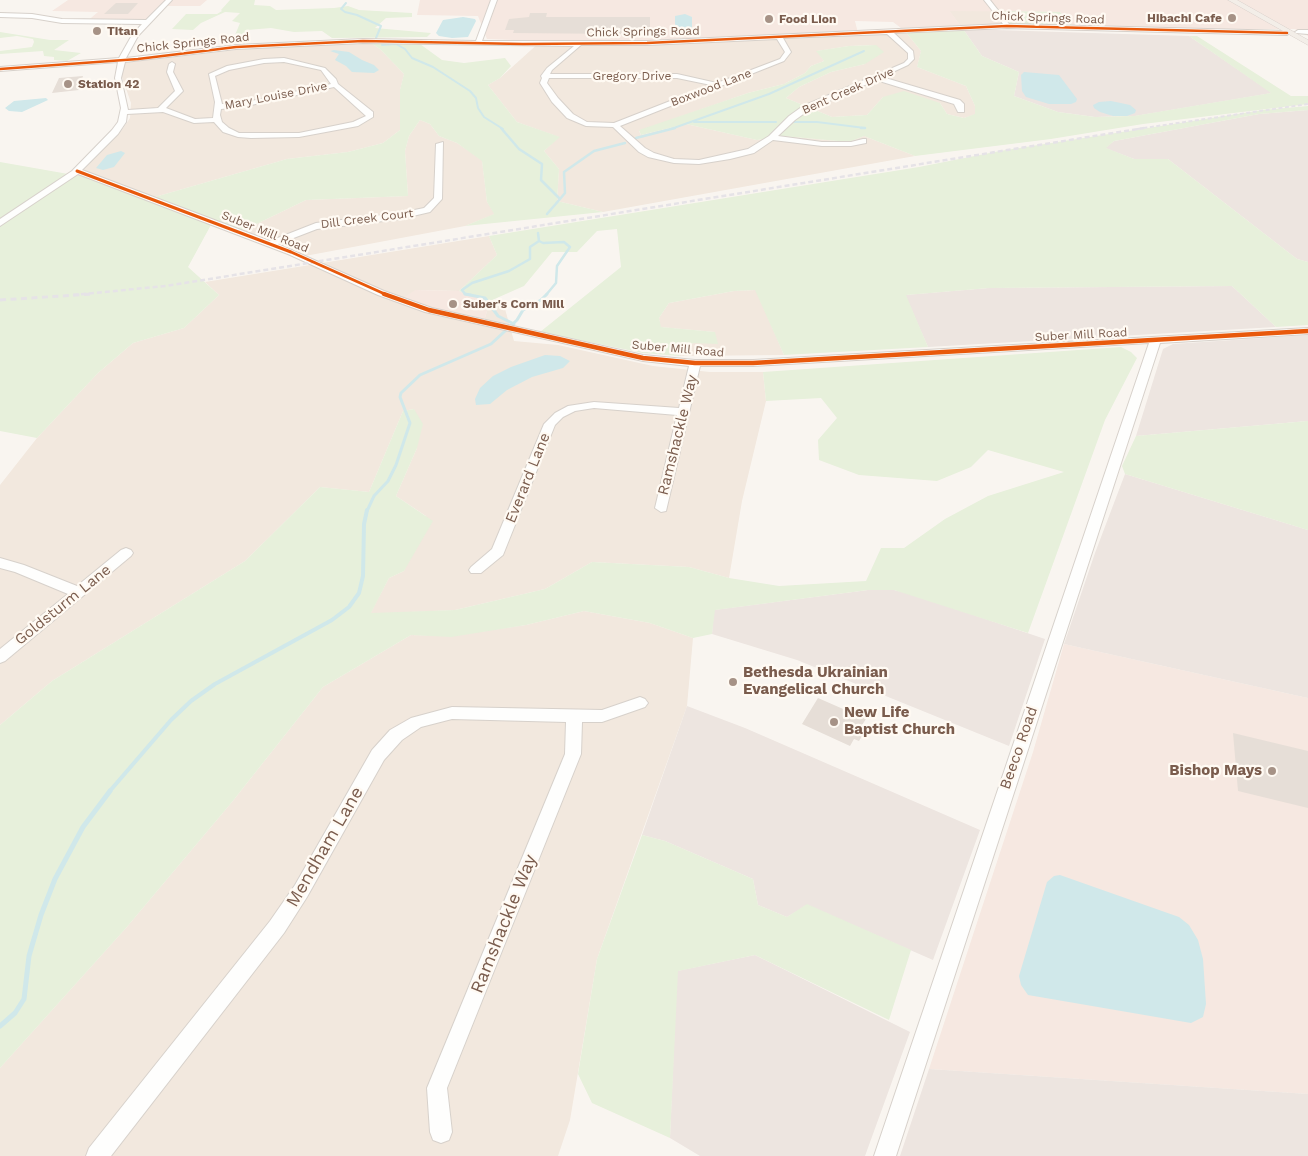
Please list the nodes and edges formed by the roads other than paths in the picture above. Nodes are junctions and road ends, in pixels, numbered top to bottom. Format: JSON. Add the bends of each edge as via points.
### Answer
{"nodes":[{"id":1,"x":169,"y":0,"type":"edge"},
{"id":2,"x":494,"y":0,"type":"edge"},
{"id":3,"x":987,"y":0,"type":"edge"},
{"id":4,"x":1232,"y":0,"type":"edge"},
{"id":5,"x":1245,"y":0,"type":"edge"},
{"id":6,"x":0,"y":15,"type":"edge"},
{"id":7,"x":147,"y":22,"type":"junction"},
{"id":8,"x":1007,"y":26,"type":"junction"},
{"id":9,"x":888,"y":31,"type":"junction"},
{"id":10,"x":1298,"y":32,"type":"junction"},
{"id":11,"x":1308,"y":32,"type":"edge"},
{"id":12,"x":1287,"y":33,"type":"junction"},
{"id":13,"x":780,"y":38,"type":"junction"},
{"id":14,"x":1308,"y":38,"type":"edge"},
{"id":15,"x":479,"y":42,"type":"junction"},
{"id":16,"x":580,"y":43,"type":"junction"},
{"id":17,"x":1308,"y":43,"type":"edge"},
{"id":18,"x":268,"y":45,"type":"junction"},
{"id":19,"x":121,"y":60,"type":"junction"},
{"id":20,"x":268,"y":61,"type":"junction"},
{"id":21,"x":172,"y":64,"type":"dead end"},
{"id":22,"x":0,"y":69,"type":"edge"},
{"id":23,"x":544,"y":76,"type":"junction"},
{"id":24,"x":877,"y":78,"type":"junction"},
{"id":25,"x":335,"y":85,"type":"junction"},
{"id":26,"x":718,"y":85,"type":"junction"},
{"id":27,"x":218,"y":107,"type":"junction"},
{"id":28,"x":160,"y":110,"type":"junction"},
{"id":29,"x":961,"y":110,"type":"dead end"},
{"id":30,"x":124,"y":112,"type":"junction"},
{"id":31,"x":217,"y":120,"type":"junction"},
{"id":32,"x":615,"y":125,"type":"junction"},
{"id":33,"x":772,"y":138,"type":"junction"},
{"id":34,"x":863,"y":141,"type":"dead end"},
{"id":35,"x":440,"y":144,"type":"dead end"},
{"id":36,"x":77,"y":171,"type":"junction"},
{"id":37,"x":0,"y":223,"type":"edge"},
{"id":38,"x":270,"y":244,"type":"junction"},
{"id":39,"x":1308,"y":331,"type":"edge"},
{"id":40,"x":1155,"y":341,"type":"junction"},
{"id":41,"x":696,"y":363,"type":"junction"},
{"id":42,"x":684,"y":412,"type":"junction"},
{"id":43,"x":661,"y":508,"type":"dead end"},
{"id":44,"x":126,"y":553,"type":"dead end"},
{"id":45,"x":0,"y":563,"type":"edge"},
{"id":46,"x":476,"y":570,"type":"dead end"},
{"id":47,"x":78,"y":593,"type":"junction"},
{"id":48,"x":0,"y":657,"type":"edge"},
{"id":49,"x":640,"y":703,"type":"dead end"},
{"id":50,"x":574,"y":716,"type":"junction"},
{"id":51,"x":441,"y":1132,"type":"dead end"},
{"id":52,"x":97,"y":1156,"type":"edge"},
{"id":53,"x":885,"y":1156,"type":"edge"}],
"edges":[{"from":1,"to":7,"type":"street"},
{"from":2,"to":15,"type":"street"},
{"from":3,"to":8,"type":"street"},
{"from":4,"to":12,"type":"main road"},
{"from":5,"to":10,"type":"main road"},
{"from":6,"to":7,"type":"street","via":[[32,16],[62,22]]},
{"from":7,"to":19,"type":"street","via":[[130,42]]},
{"from":8,"to":9,"type":"street","name":"Chick Springs Road"},
{"from":8,"to":12,"type":"street","name":"Chick Springs Road"},
{"from":9,"to":13,"type":"street","name":"Chick Springs Road"},
{"from":9,"to":24,"type":"street","name":"Bent Creek Drive","via":[[906,46],[912,57],[906,64]]},
{"from":10,"to":11,"type":"street"},
{"from":10,"to":14,"type":"main road"},
{"from":12,"to":17,"type":"main road"},
{"from":13,"to":16,"type":"street","name":"Chick Springs Road"},
{"from":13,"to":26,"type":"street","name":"Boxwood Lane","via":[[787,50],[785,58]]},
{"from":15,"to":16,"type":"street","name":"Chick Springs Road"},
{"from":15,"to":18,"type":"street","name":"Chick Springs Road","via":[[363,41]]},
{"from":16,"to":23,"type":"street"},
{"from":18,"to":19,"type":"street","name":"Chick Springs Road"},
{"from":18,"to":20,"type":"street"},
{"from":19,"to":22,"type":"street","name":"Chick Springs Road"},
{"from":19,"to":30,"type":"street","via":[[118,78],[125,103]]},
{"from":20,"to":25,"type":"street","via":[[296,62],[323,69]]},
{"from":20,"to":27,"type":"street","via":[[227,68],[211,75]]},
{"from":21,"to":28,"type":"street","via":[[170,72],[179,91]]},
{"from":23,"to":26,"type":"street","name":"Gregory Drive","via":[[677,76]]},
{"from":23,"to":32,"type":"street","via":[[545,87],[575,120],[586,124]]},
{"from":24,"to":29,"type":"street","via":[[956,102]]},
{"from":24,"to":33,"type":"street","name":"Bent Creek Drive","via":[[806,108]]},
{"from":25,"to":27,"type":"street","name":"Mary Louise Drive"},
{"from":25,"to":31,"type":"street","via":[[370,114],[369,117],[355,124],[320,132],[252,136],[226,130]]},
{"from":26,"to":32,"type":"street","name":"Boxwood Lane"},
{"from":27,"to":31,"type":"street"},
{"from":28,"to":30,"type":"street"},
{"from":28,"to":31,"type":"street","via":[[194,121]]},
{"from":30,"to":36,"type":"street","via":[[115,132]]},
{"from":32,"to":33,"type":"street","name":"Bent Creek Drive","via":[[646,152],[679,162],[735,156]]},
{"from":33,"to":34,"type":"street","via":[[828,144]]},
{"from":35,"to":38,"type":"street","name":"Dill Creek Court","via":[[438,199],[427,210],[316,226]]},
{"from":36,"to":37,"type":"street"},
{"from":36,"to":38,"type":"street","name":"Suber Mill Road"},
{"from":38,"to":41,"type":"street","name":"Suber Mill Road","via":[[440,313],[619,354]]},
{"from":39,"to":40,"type":"street","name":"Suber Mill Road"},
{"from":40,"to":41,"type":"street","name":"Suber Mill Road","via":[[796,361]]},
{"from":40,"to":53,"type":"street","name":"Beeco Road"},
{"from":41,"to":42,"type":"street","name":"Ramshackle Way"},
{"from":42,"to":43,"type":"street","name":"Ramshackle Way"},
{"from":42,"to":46,"type":"street","name":"Everard Lane","via":[[594,405],[572,408],[559,415],[550,424],[498,552]]},
{"from":44,"to":47,"type":"street","name":"Goldsturm Lane"},
{"from":45,"to":47,"type":"street"},
{"from":47,"to":48,"type":"street","name":"Goldsturm Lane"},
{"from":49,"to":50,"type":"street","name":"Mendham Lane","via":[[602,716]]},
{"from":50,"to":51,"type":"street","name":"Ramshackle Way","via":[[573,754],[437,1088]]},
{"from":50,"to":52,"type":"street","name":"Mendham Lane","via":[[452,713],[417,722],[389,741],[277,927]]}]}
